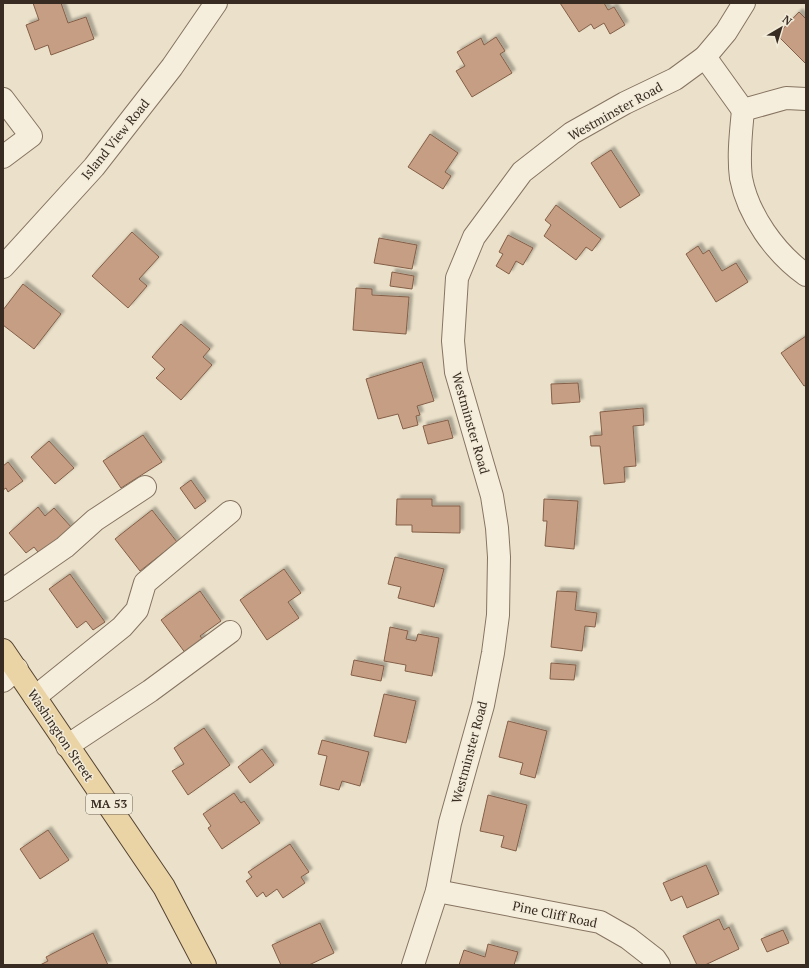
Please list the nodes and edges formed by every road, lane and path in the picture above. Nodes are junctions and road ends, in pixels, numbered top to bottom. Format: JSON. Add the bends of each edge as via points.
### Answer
{"nodes":[{"id":1,"x":216,"y":3,"type":"edge"},
{"id":2,"x":744,"y":3,"type":"edge"},
{"id":3,"x":705,"y":58,"type":"junction"},
{"id":4,"x":3,"y":99,"type":"edge"},
{"id":5,"x":806,"y":99,"type":"edge"},
{"id":6,"x":743,"y":110,"type":"junction"},
{"id":7,"x":3,"y":157,"type":"edge"},
{"id":8,"x":3,"y":267,"type":"edge"},
{"id":9,"x":806,"y":275,"type":"edge"},
{"id":10,"x":145,"y":488,"type":"dead end"},
{"id":11,"x":230,"y":512,"type":"dead end"},
{"id":12,"x":3,"y":590,"type":"edge"},
{"id":13,"x":230,"y":632,"type":"dead end"},
{"id":14,"x":3,"y":650,"type":"edge"},
{"id":15,"x":10,"y":675,"type":"edge"},
{"id":16,"x":35,"y":697,"type":"junction"},
{"id":17,"x":67,"y":746,"type":"junction"},
{"id":18,"x":437,"y":891,"type":"junction"},
{"id":19,"x":205,"y":965,"type":"edge"},
{"id":20,"x":413,"y":965,"type":"edge"},
{"id":21,"x":659,"y":965,"type":"edge"}],
"edges":[{"from":1,"to":8,"type":"street","name":"Island View Road","via":[[172,67],[94,167]]},
{"from":2,"to":3,"type":"street","name":"Westminster Road","via":[[726,32]]},
{"from":3,"to":6,"type":"street"},
{"from":3,"to":18,"type":"street","name":"Westminster Road","via":[[675,79],[572,133],[522,172],[474,238],[457,278],[453,341],[456,372],[492,496],[499,557],[498,614],[483,705],[450,823]]},
{"from":4,"to":7,"type":"street","via":[[31,136]]},
{"from":5,"to":6,"type":"street","via":[[786,98]]},
{"from":6,"to":9,"type":"street","via":[[740,139],[741,177],[750,207],[781,253]]},
{"from":10,"to":12,"type":"street","via":[[95,520],[65,547]]},
{"from":11,"to":16,"type":"street","via":[[145,583],[137,610],[122,627]]},
{"from":13,"to":17,"type":"street","via":[[150,691]]},
{"from":14,"to":15,"type":"main road","name":"Washington Street","number":"MA 53"},
{"from":15,"to":16,"type":"main road","name":"Washington Street","number":"MA 53"},
{"from":16,"to":17,"type":"main road","name":"Washington Street","number":"MA 53"},
{"from":17,"to":19,"type":"main road","name":"Washington Street","number":"MA 53","via":[[164,887]]},
{"from":18,"to":20,"type":"street","name":"Westminster Road"},
{"from":18,"to":21,"type":"street","name":"Pine Cliff Road","via":[[600,922],[628,938]]}]}
